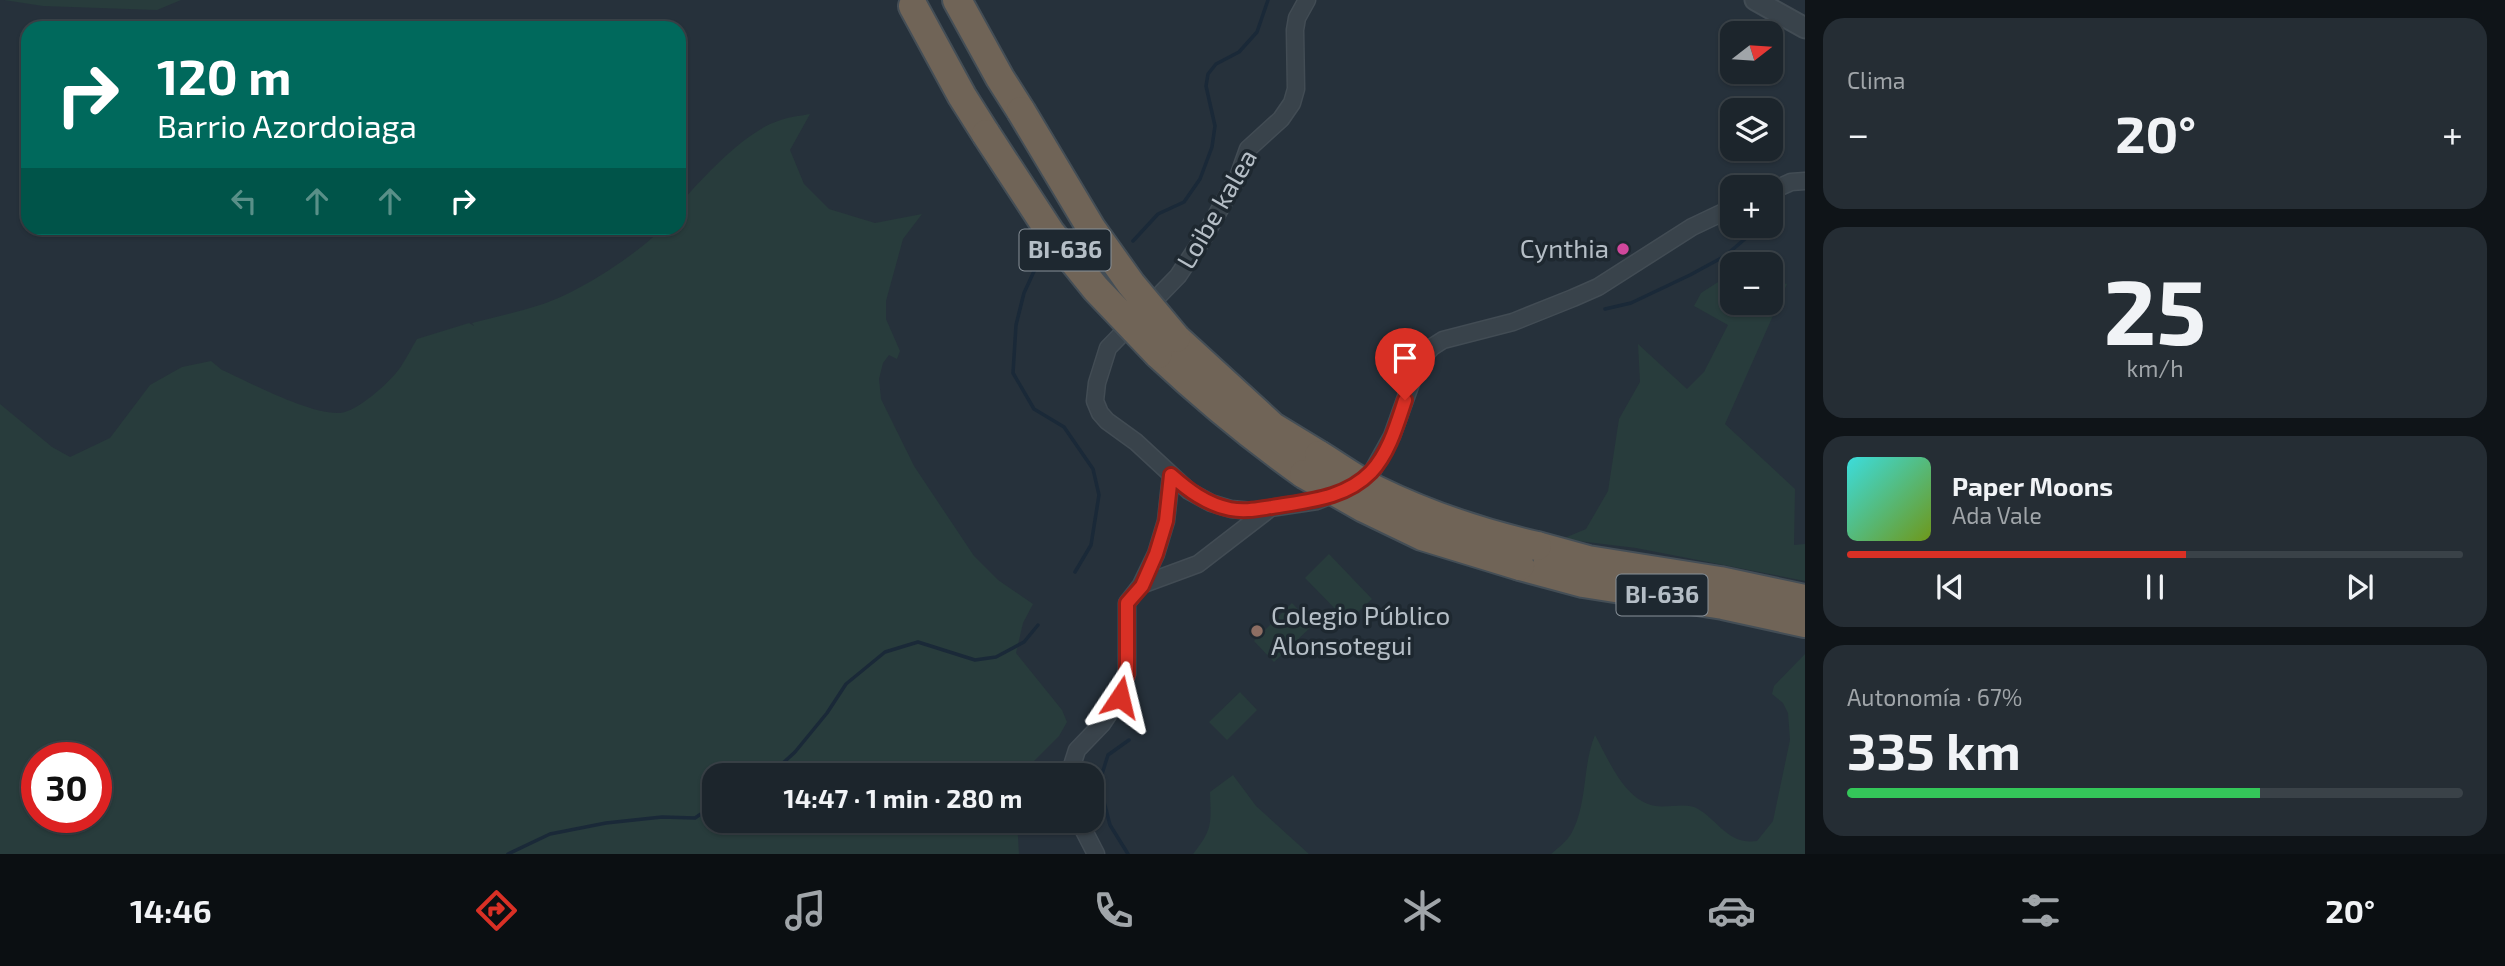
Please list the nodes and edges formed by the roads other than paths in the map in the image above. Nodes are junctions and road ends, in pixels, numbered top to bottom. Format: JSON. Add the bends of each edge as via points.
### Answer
{"nodes":[{"id":1,"x":957,"y":0,"type":"edge"},
{"id":2,"x":1307,"y":0,"type":"edge"},
{"id":3,"x":1755,"y":0,"type":"edge"},
{"id":4,"x":913,"y":6,"type":"dead end"},
{"id":5,"x":1805,"y":28,"type":"edge"},
{"id":6,"x":1805,"y":181,"type":"edge"},
{"id":7,"x":1783,"y":186,"type":"edge"},
{"id":8,"x":1720,"y":214,"type":"edge"},
{"id":9,"x":1167,"y":346,"type":"junction"},
{"id":10,"x":1171,"y":475,"type":"junction"},
{"id":11,"x":1273,"y":507,"type":"junction"},
{"id":12,"x":1529,"y":556,"type":"junction"},
{"id":13,"x":1142,"y":586,"type":"junction"},
{"id":14,"x":1805,"y":599,"type":"edge"},
{"id":15,"x":1805,"y":623,"type":"edge"},
{"id":16,"x":1073,"y":763,"type":"edge"},
{"id":17,"x":1085,"y":833,"type":"edge"},
{"id":18,"x":1096,"y":854,"type":"edge"}],
"edges":[{"from":1,"to":9,"type":"highway","number":"BI-636","bridge":true,"via":[[1091,228]]},
{"from":2,"to":10,"type":"street","name":"Loibe kalea","via":[[1295,30],[1292,103],[1248,149],[1231,189],[1178,276],[1116,338],[1102,364],[1095,401],[1100,412]]},
{"from":3,"to":5,"type":"street"},
{"from":4,"to":9,"type":"highway","number":"BI-636","bridge":true,"via":[[962,96],[1050,232],[1096,289]]},
{"from":6,"to":7,"type":"street"},
{"from":8,"to":11,"type":"street","name":"Loibe kalea","via":[[1586,293],[1432,347],[1419,360],[1392,436],[1372,472],[1350,488],[1317,500]]},
{"from":9,"to":12,"type":"highway","number":"BI-636","bridge":true,"via":[[1273,427],[1312,464]]},
{"from":10,"to":11,"type":"street","name":"Loibe kalea","via":[[1211,503],[1252,511]]},
{"from":10,"to":13,"type":"street","via":[[1166,521]]},
{"from":11,"to":13,"type":"street","via":[[1198,564]]},
{"from":12,"to":14,"type":"highway","number":"BI-636","via":[[1588,560]]},
{"from":12,"to":15,"type":"highway","number":"BI-636","via":[[1583,583]]},
{"from":13,"to":16,"type":"street","via":[[1127,603],[1127,674],[1120,697],[1077,750]]},
{"from":17,"to":18,"type":"street"}]}
